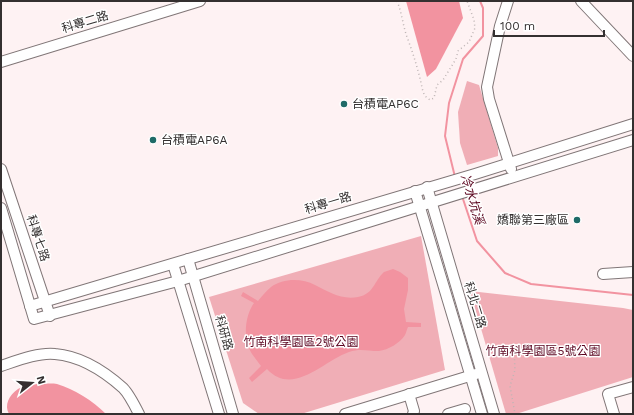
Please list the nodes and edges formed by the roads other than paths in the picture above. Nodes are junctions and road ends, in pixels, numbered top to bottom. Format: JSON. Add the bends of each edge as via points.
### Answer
{"nodes":[{"id":1,"x":200,"y":1,"type":"edge"},
{"id":2,"x":508,"y":1,"type":"edge"},
{"id":3,"x":582,"y":1,"type":"edge"},
{"id":4,"x":633,"y":56,"type":"edge"},
{"id":5,"x":1,"y":62,"type":"edge"},
{"id":6,"x":633,"y":124,"type":"edge"},
{"id":7,"x":633,"y":140,"type":"edge"},
{"id":8,"x":510,"y":163,"type":"junction"},
{"id":9,"x":1,"y":168,"type":"edge"},
{"id":10,"x":514,"y":177,"type":"junction"},
{"id":11,"x":427,"y":188,"type":"junction"},
{"id":12,"x":415,"y":191,"type":"junction"},
{"id":13,"x":431,"y":202,"type":"junction"},
{"id":14,"x":419,"y":207,"type":"junction"},
{"id":15,"x":1,"y":208,"type":"edge"},
{"id":16,"x":188,"y":259,"type":"junction"},
{"id":17,"x":173,"y":264,"type":"junction"},
{"id":18,"x":633,"y":272,"type":"edge"},
{"id":19,"x":603,"y":274,"type":"dead end"},
{"id":20,"x":194,"y":276,"type":"junction"},
{"id":21,"x":178,"y":281,"type":"junction"},
{"id":22,"x":45,"y":301,"type":"junction"},
{"id":23,"x":30,"y":306,"type":"junction"},
{"id":24,"x":50,"y":316,"type":"junction"},
{"id":25,"x":1,"y":366,"type":"edge"},
{"id":26,"x":481,"y":372,"type":"junction"},
{"id":27,"x":470,"y":376,"type":"junction"},
{"id":28,"x":633,"y":387,"type":"edge"},
{"id":29,"x":409,"y":394,"type":"junction"},
{"id":30,"x":465,"y":409,"type":"dead end"},
{"id":31,"x":416,"y":413,"type":"edge"},
{"id":32,"x":139,"y":414,"type":"edge"},
{"id":33,"x":219,"y":414,"type":"edge"},
{"id":34,"x":233,"y":414,"type":"edge"},
{"id":35,"x":345,"y":414,"type":"edge"},
{"id":36,"x":448,"y":414,"type":"edge"},
{"id":37,"x":482,"y":414,"type":"edge"},
{"id":38,"x":494,"y":414,"type":"edge"},
{"id":39,"x":614,"y":414,"type":"edge"}],
"edges":[{"from":1,"to":5,"type":"street","name":"科專二路"},
{"from":2,"to":8,"type":"street","via":[[487,87]]},
{"from":3,"to":4,"type":"street"},
{"from":6,"to":8,"type":"street","name":"科專一路"},
{"from":7,"to":10,"type":"street"},
{"from":8,"to":10,"type":"street"},
{"from":8,"to":11,"type":"street","name":"科專一路"},
{"from":9,"to":22,"type":"street","name":"科專七路"},
{"from":10,"to":13,"type":"street"},
{"from":11,"to":12,"type":"street","name":"科專一路"},
{"from":11,"to":13,"type":"street","name":"科北二路"},
{"from":12,"to":14,"type":"street","name":"科北二路"},
{"from":12,"to":16,"type":"street","name":"科專一路"},
{"from":13,"to":14,"type":"street"},
{"from":13,"to":26,"type":"street","name":"科北二路"},
{"from":14,"to":20,"type":"street"},
{"from":14,"to":27,"type":"street","name":"科北二路"},
{"from":15,"to":23,"type":"street"},
{"from":16,"to":17,"type":"street","name":"科專一路"},
{"from":16,"to":20,"type":"street","name":"科研路"},
{"from":17,"to":21,"type":"street"},
{"from":17,"to":22,"type":"street","name":"科專一路"},
{"from":18,"to":19,"type":"street"},
{"from":20,"to":21,"type":"street"},
{"from":20,"to":34,"type":"street","name":"科研路"},
{"from":21,"to":24,"type":"street"},
{"from":21,"to":33,"type":"street"},
{"from":22,"to":23,"type":"street","name":"科專一路"},
{"from":22,"to":24,"type":"street","name":"科專七路"},
{"from":23,"to":24,"type":"street","via":[[34,319]]},
{"from":25,"to":32,"type":"street","via":[[54,353],[73,358],[95,367],[124,389]]},
{"from":26,"to":27,"type":"street"},
{"from":26,"to":38,"type":"street","name":"科北二路"},
{"from":27,"to":29,"type":"street"},
{"from":27,"to":37,"type":"street","name":"科北二路"},
{"from":28,"to":39,"type":"street","via":[[608,394]]},
{"from":29,"to":31,"type":"street"},
{"from":29,"to":35,"type":"street"},
{"from":30,"to":36,"type":"street"}]}
